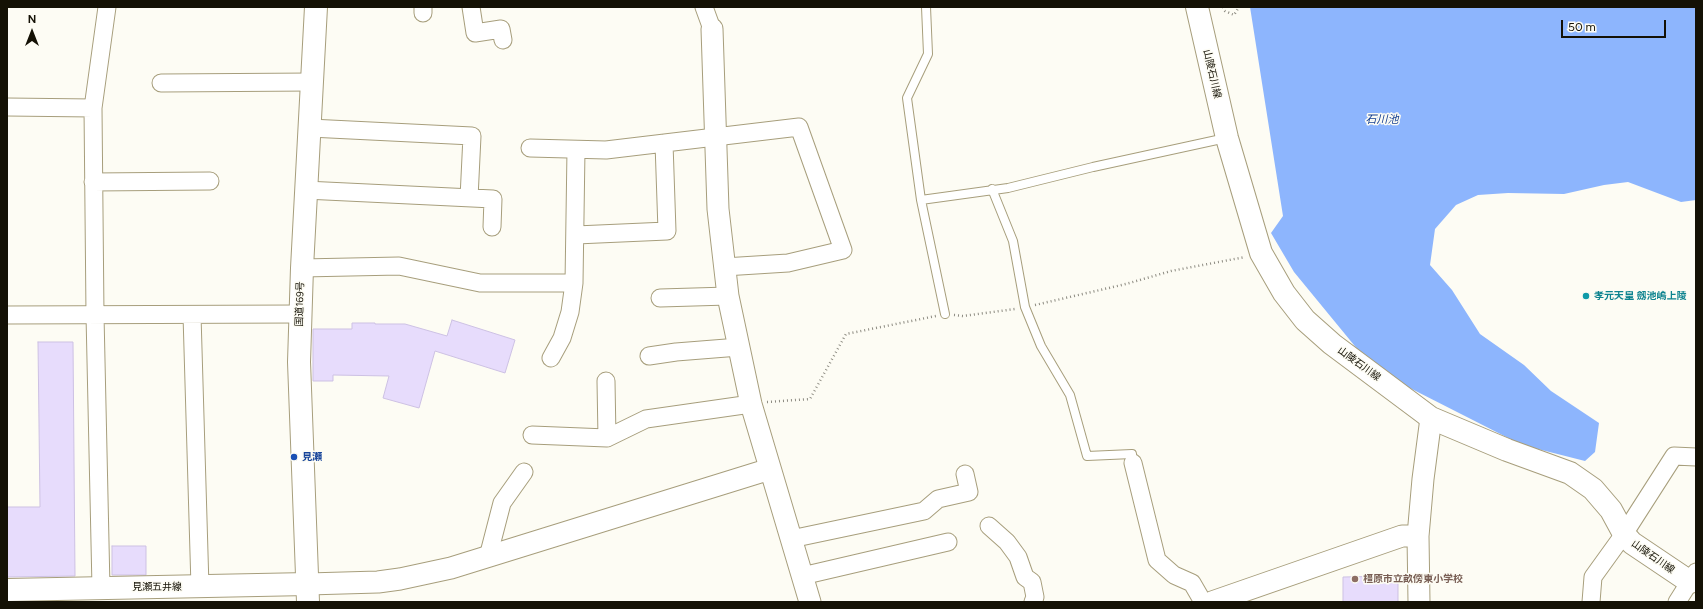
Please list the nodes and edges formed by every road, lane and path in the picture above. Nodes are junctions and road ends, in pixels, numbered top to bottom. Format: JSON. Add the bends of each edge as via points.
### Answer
{"nodes":[{"id":1,"x":107,"y":7,"type":"edge"},
{"id":2,"x":316,"y":7,"type":"edge"},
{"id":3,"x":471,"y":7,"type":"edge"},
{"id":4,"x":704,"y":7,"type":"edge"},
{"id":5,"x":926,"y":7,"type":"edge"},
{"id":6,"x":1197,"y":7,"type":"edge"},
{"id":7,"x":1223,"y":7,"type":"edge"},
{"id":8,"x":1239,"y":7,"type":"edge"},
{"id":9,"x":712,"y":29,"type":"joint"},
{"id":10,"x":503,"y":40,"type":"dead end"},
{"id":11,"x":313,"y":82,"type":"junction"},
{"id":12,"x":161,"y":83,"type":"dead end"},
{"id":13,"x":7,"y":107,"type":"edge"},
{"id":14,"x":92,"y":108,"type":"junction"},
{"id":15,"x":310,"y":128,"type":"junction"},
{"id":16,"x":717,"y":138,"type":"junction"},
{"id":17,"x":1228,"y":138,"type":"junction"},
{"id":18,"x":664,"y":143,"type":"junction"},
{"id":19,"x":530,"y":148,"type":"dead end"},
{"id":20,"x":576,"y":150,"type":"junction"},
{"id":21,"x":210,"y":181,"type":"dead end"},
{"id":22,"x":93,"y":182,"type":"junction"},
{"id":23,"x":992,"y":189,"type":"junction"},
{"id":24,"x":305,"y":190,"type":"junction"},
{"id":25,"x":469,"y":198,"type":"junction"},
{"id":26,"x":921,"y":200,"type":"junction"},
{"id":27,"x":492,"y":228,"type":"dead end"},
{"id":28,"x":576,"y":235,"type":"junction"},
{"id":29,"x":1261,"y":254,"type":"junction"},
{"id":30,"x":724,"y":267,"type":"junction"},
{"id":31,"x":302,"y":268,"type":"junction"},
{"id":32,"x":574,"y":283,"type":"junction"},
{"id":33,"x":728,"y":296,"type":"junction"},
{"id":34,"x":660,"y":298,"type":"dead end"},
{"id":35,"x":1025,"y":307,"type":"junction"},
{"id":36,"x":300,"y":314,"type":"junction"},
{"id":37,"x":945,"y":314,"type":"junction"},
{"id":38,"x":7,"y":315,"type":"edge"},
{"id":39,"x":95,"y":315,"type":"junction"},
{"id":40,"x":192,"y":315,"type":"junction"},
{"id":41,"x":739,"y":347,"type":"junction"},
{"id":42,"x":649,"y":356,"type":"dead end"},
{"id":43,"x":550,"y":358,"type":"dead end"},
{"id":44,"x":606,"y":381,"type":"dead end"},
{"id":45,"x":751,"y":404,"type":"junction"},
{"id":46,"x":1432,"y":418,"type":"junction"},
{"id":47,"x":532,"y":435,"type":"dead end"},
{"id":48,"x":607,"y":438,"type":"junction"},
{"id":49,"x":1696,"y":457,"type":"edge"},
{"id":50,"x":1133,"y":463,"type":"joint"},
{"id":51,"x":770,"y":469,"type":"junction"},
{"id":52,"x":524,"y":472,"type":"dead end"},
{"id":53,"x":965,"y":474,"type":"dead end"},
{"id":54,"x":989,"y":526,"type":"dead end"},
{"id":55,"x":1624,"y":534,"type":"junction"},
{"id":56,"x":1418,"y":536,"type":"junction"},
{"id":57,"x":791,"y":539,"type":"junction"},
{"id":58,"x":948,"y":542,"type":"dead end"},
{"id":59,"x":488,"y":557,"type":"junction"},
{"id":60,"x":802,"y":576,"type":"junction"},
{"id":61,"x":1694,"y":580,"type":"edge"},
{"id":62,"x":200,"y":587,"type":"junction"},
{"id":63,"x":101,"y":588,"type":"junction"},
{"id":64,"x":7,"y":590,"type":"edge"},
{"id":65,"x":308,"y":593,"type":"edge"},
{"id":66,"x":810,"y":602,"type":"edge"},
{"id":67,"x":1033,"y":602,"type":"edge"},
{"id":68,"x":1203,"y":602,"type":"edge"},
{"id":69,"x":1212,"y":602,"type":"edge"},
{"id":70,"x":1419,"y":602,"type":"edge"},
{"id":71,"x":1591,"y":602,"type":"edge"},
{"id":72,"x":1677,"y":602,"type":"edge"}],
"edges":[{"from":1,"to":14,"type":"street"},
{"from":2,"to":11,"type":"main road","name":"国道169号"},
{"from":3,"to":10,"type":"street","via":[[475,32],[501,29]]},
{"from":4,"to":9,"type":"street"},
{"from":5,"to":26,"type":"lane","via":[[928,54],[907,98]]},
{"from":6,"to":17,"type":"main road","name":"山陵石川線"},
{"from":7,"to":8,"type":"path","via":[[1225,11],[1234,15]]},
{"from":9,"to":16,"type":"street"},
{"from":11,"to":12,"type":"street"},
{"from":11,"to":15,"type":"main road","name":"国道169号"},
{"from":13,"to":14,"type":"street"},
{"from":14,"to":22,"type":"street"},
{"from":15,"to":24,"type":"main road","name":"国道169号"},
{"from":15,"to":25,"type":"street","via":[[472,136]]},
{"from":16,"to":18,"type":"street"},
{"from":16,"to":30,"type":"street","via":[[718,209]]},
{"from":16,"to":30,"type":"street","via":[[799,127],[843,250],[788,263]]},
{"from":17,"to":23,"type":"lane","via":[[1008,188]]},
{"from":17,"to":29,"type":"main road","name":"山陵石川線"},
{"from":18,"to":20,"type":"street","via":[[606,150]]},
{"from":18,"to":28,"type":"street","via":[[667,231]]},
{"from":19,"to":20,"type":"street"},
{"from":20,"to":28,"type":"street"},
{"from":21,"to":22,"type":"street"},
{"from":22,"to":39,"type":"street"},
{"from":23,"to":26,"type":"lane"},
{"from":23,"to":35,"type":"lane","via":[[1013,241]]},
{"from":24,"to":25,"type":"street"},
{"from":24,"to":31,"type":"main road","name":"国道169号"},
{"from":25,"to":27,"type":"street","via":[[493,199]]},
{"from":26,"to":37,"type":"lane"},
{"from":28,"to":32,"type":"street"},
{"from":29,"to":35,"type":"path","via":[[1172,271]]},
{"from":29,"to":46,"type":"main road","name":"山陵石川線","via":[[1284,293],[1305,320],[1332,344]]},
{"from":30,"to":33,"type":"street"},
{"from":31,"to":32,"type":"street","via":[[399,266],[480,283]]},
{"from":31,"to":36,"type":"main road","name":"国道169号"},
{"from":32,"to":43,"type":"street","via":[[562,338]]},
{"from":33,"to":34,"type":"street"},
{"from":33,"to":41,"type":"street"},
{"from":35,"to":37,"type":"path","via":[[962,316]]},
{"from":35,"to":50,"type":"lane","via":[[1041,346],[1070,395],[1087,456],[1132,454]]},
{"from":36,"to":40,"type":"street"},
{"from":36,"to":65,"type":"main road","name":"国道169号","via":[[299,362]]},
{"from":37,"to":45,"type":"path","via":[[846,334],[810,399]]},
{"from":38,"to":39,"type":"street"},
{"from":39,"to":40,"type":"street"},
{"from":39,"to":63,"type":"street"},
{"from":40,"to":62,"type":"street"},
{"from":41,"to":42,"type":"street"},
{"from":41,"to":45,"type":"street"},
{"from":44,"to":48,"type":"street"},
{"from":45,"to":48,"type":"street","via":[[646,419]]},
{"from":45,"to":51,"type":"street"},
{"from":46,"to":55,"type":"main road","name":"山陵石川線","via":[[1570,473],[1593,489],[1611,510]]},
{"from":46,"to":56,"type":"street"},
{"from":47,"to":48,"type":"street"},
{"from":49,"to":55,"type":"street","via":[[1674,456]]},
{"from":50,"to":68,"type":"street","via":[[1157,560],[1174,575],[1192,583]]},
{"from":51,"to":57,"type":"street"},
{"from":51,"to":59,"type":"street"},
{"from":52,"to":59,"type":"street","via":[[502,503]]},
{"from":53,"to":57,"type":"street","via":[[969,492],[938,499],[924,511]]},
{"from":54,"to":67,"type":"street","via":[[1007,542],[1018,557],[1025,577],[1032,582],[1035,597]]},
{"from":55,"to":61,"type":"main road","name":"山陵石川線","via":[[1632,543]]},
{"from":55,"to":71,"type":"street","via":[[1592,577]]},
{"from":56,"to":69,"type":"street","via":[[1402,536]]},
{"from":56,"to":70,"type":"street"},
{"from":57,"to":60,"type":"street"},
{"from":58,"to":60,"type":"street"},
{"from":59,"to":65,"type":"street","via":[[400,579]]},
{"from":60,"to":66,"type":"street"},
{"from":61,"to":72,"type":"street"},
{"from":62,"to":63,"type":"main road","name":"見瀬五井線"},
{"from":62,"to":65,"type":"main road","name":"見瀬五井線"},
{"from":63,"to":64,"type":"main road","name":"見瀬五井線"}]}
